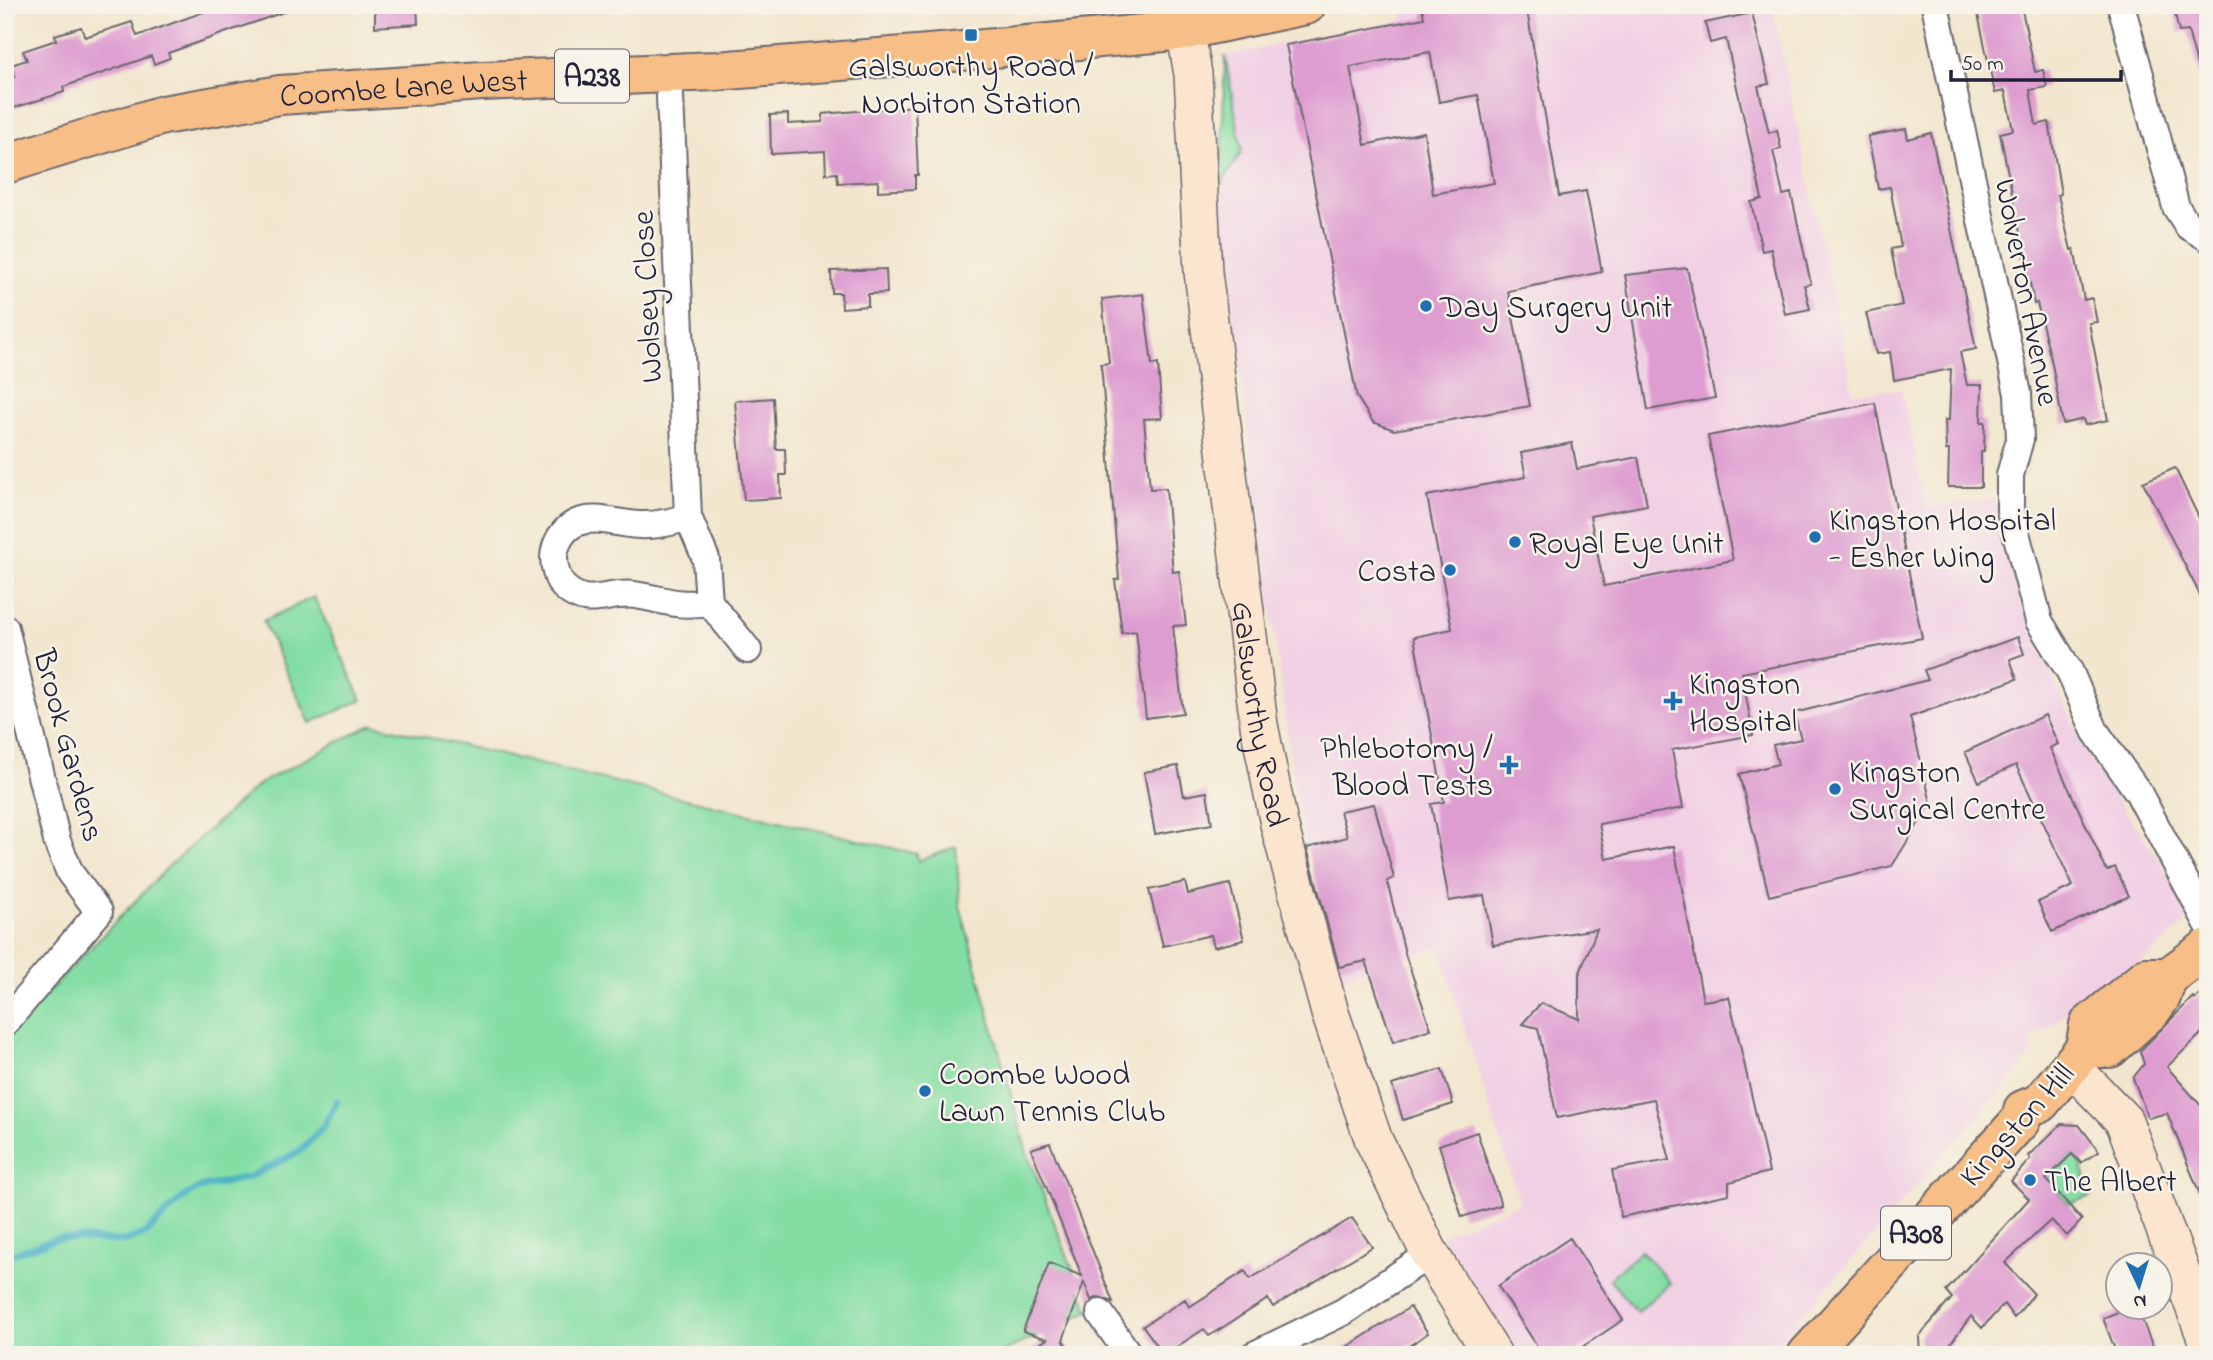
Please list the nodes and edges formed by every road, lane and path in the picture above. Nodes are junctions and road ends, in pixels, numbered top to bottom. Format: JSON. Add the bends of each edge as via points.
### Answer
{"nodes":[{"id":1,"x":1306,"y":5,"type":"edge"},
{"id":2,"x":1935,"y":5,"type":"edge"},
{"id":3,"x":2121,"y":5,"type":"edge"},
{"id":4,"x":1184,"y":17,"type":"edge"},
{"id":5,"x":669,"y":73,"type":"junction"},
{"id":6,"x":5,"y":164,"type":"edge"},
{"id":7,"x":2208,"y":238,"type":"edge"},
{"id":8,"x":688,"y":517,"type":"junction"},
{"id":9,"x":709,"y":602,"type":"junction"},
{"id":10,"x":5,"y":628,"type":"edge"},
{"id":11,"x":748,"y":650,"type":"dead end"},
{"id":12,"x":2208,"y":923,"type":"edge"},
{"id":13,"x":2208,"y":948,"type":"edge"},
{"id":14,"x":5,"y":1023,"type":"edge"},
{"id":15,"x":2078,"y":1057,"type":"junction"},
{"id":16,"x":1430,"y":1254,"type":"junction"},
{"id":17,"x":1100,"y":1313,"type":"dead end"},
{"id":18,"x":2208,"y":1343,"type":"edge"},
{"id":19,"x":1129,"y":1355,"type":"edge"},
{"id":20,"x":1254,"y":1355,"type":"edge"},
{"id":21,"x":1493,"y":1355,"type":"edge"},
{"id":22,"x":1807,"y":1355,"type":"edge"}],
"edges":[{"from":1,"to":4,"type":"main road","number":"A238"},
{"from":2,"to":12,"type":"street","name":"Wolverton Avenue","via":[[2018,394],[2020,439],[2010,475],[2010,510],[2039,621],[2076,682],[2095,731],[2138,792]]},
{"from":3,"to":7,"type":"street","via":[[2176,207],[2188,226]]},
{"from":4,"to":5,"type":"main road","name":"Coombe Lane West","number":"A238","via":[[866,60]]},
{"from":4,"to":16,"type":"street","name":"Galsworthy Road","via":[[1193,74],[1203,272],[1261,737],[1296,898],[1346,1065],[1374,1141]]},
{"from":5,"to":6,"type":"main road","name":"Coombe Lane West","number":"A238","via":[[482,81],[226,102],[163,115]]},
{"from":5,"to":8,"type":"street","name":"Wolsey Close"},
{"from":8,"to":9,"type":"street","name":"Wolsey Close","via":[[706,559]]},
{"from":8,"to":9,"type":"street","via":[[639,526],[578,522],[564,531],[558,542],[556,571],[573,595],[588,600],[634,594],[681,606]]},
{"from":9,"to":11,"type":"street"},
{"from":10,"to":14,"type":"street","name":"Brook Gardens","via":[[57,841],[70,873],[99,912]]},
{"from":13,"to":15,"type":"main road","name":"Kingston Hill","via":[[2168,977],[2161,998],[2119,1040],[2109,1048]]},
{"from":15,"to":18,"type":"street","via":[[2124,1121]]},
{"from":15,"to":22,"type":"main road","name":"Kingston Hill","number":"A308","via":[[2040,1102],[2023,1111],[2023,1118]]},
{"from":16,"to":20,"type":"street","via":[[1343,1312]]},
{"from":16,"to":21,"type":"street","name":"Galsworthy Road"},
{"from":17,"to":19,"type":"street"}]}
